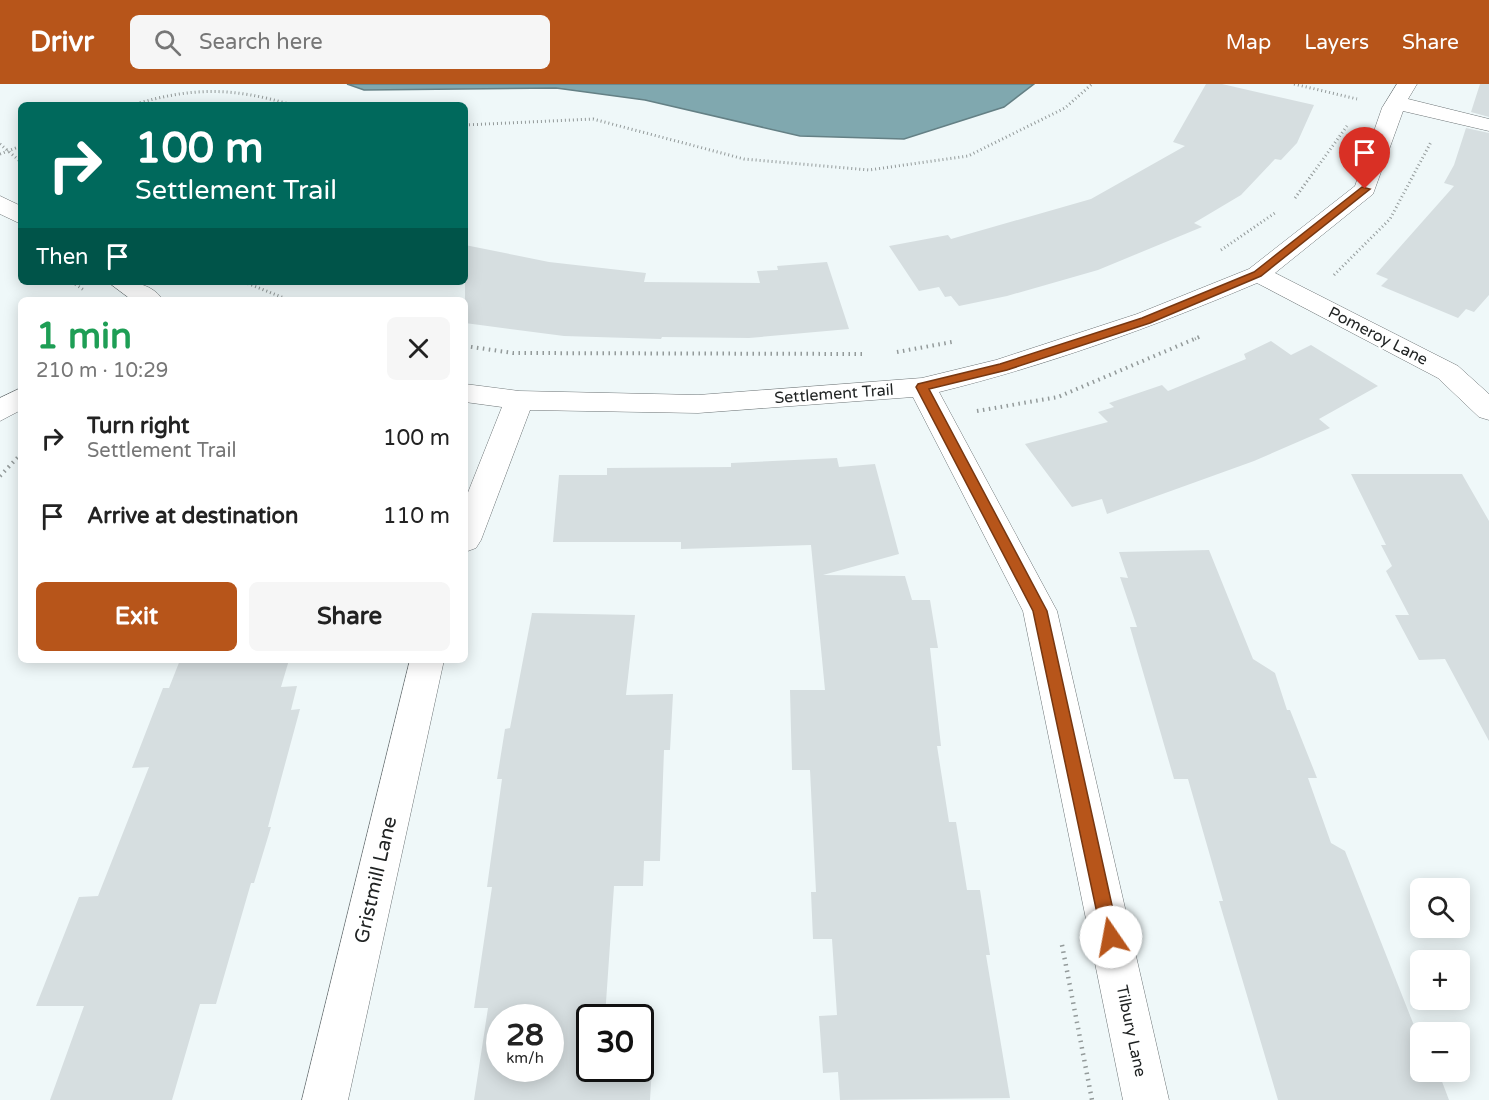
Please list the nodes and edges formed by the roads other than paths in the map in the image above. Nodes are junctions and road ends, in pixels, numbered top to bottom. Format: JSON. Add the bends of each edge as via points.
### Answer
{"nodes":[{"id":1,"x":1399,"y":98,"type":"edge"},
{"id":2,"x":1489,"y":125,"type":"edge"},
{"id":3,"x":0,"y":203,"type":"edge"},
{"id":4,"x":18,"y":215,"type":"edge"},
{"id":5,"x":1258,"y":274,"type":"junction"},
{"id":6,"x":126,"y":285,"type":"edge"},
{"id":7,"x":145,"y":297,"type":"edge"},
{"id":8,"x":922,"y":387,"type":"junction"},
{"id":9,"x":468,"y":393,"type":"edge"},
{"id":10,"x":18,"y":399,"type":"edge"},
{"id":11,"x":519,"y":400,"type":"junction"},
{"id":12,"x":1489,"y":410,"type":"edge"},
{"id":13,"x":0,"y":411,"type":"edge"},
{"id":14,"x":468,"y":532,"type":"edge"},
{"id":15,"x":426,"y":663,"type":"edge"},
{"id":16,"x":325,"y":1100,"type":"edge"},
{"id":17,"x":1146,"y":1100,"type":"edge"}],
"edges":[{"from":1,"to":2,"type":"street"},
{"from":1,"to":5,"type":"street","name":"Settlement Trail","via":[[1365,189]]},
{"from":3,"to":4,"type":"street"},
{"from":5,"to":8,"type":"street","name":"Settlement Trail","via":[[1146,320],[1003,367]]},
{"from":5,"to":12,"type":"street","name":"Pomeroy Lane","via":[[1448,372]]},
{"from":6,"to":7,"type":"street"},
{"from":8,"to":11,"type":"street","name":"Settlement Trail","via":[[698,404]]},
{"from":8,"to":17,"type":"street","name":"Tilbury Lane","via":[[1040,611]]},
{"from":9,"to":11,"type":"street","name":"Settlement Trail"},
{"from":10,"to":13,"type":"street"},
{"from":11,"to":14,"type":"street"},
{"from":15,"to":16,"type":"street","name":"Gristmill Lane"}]}
